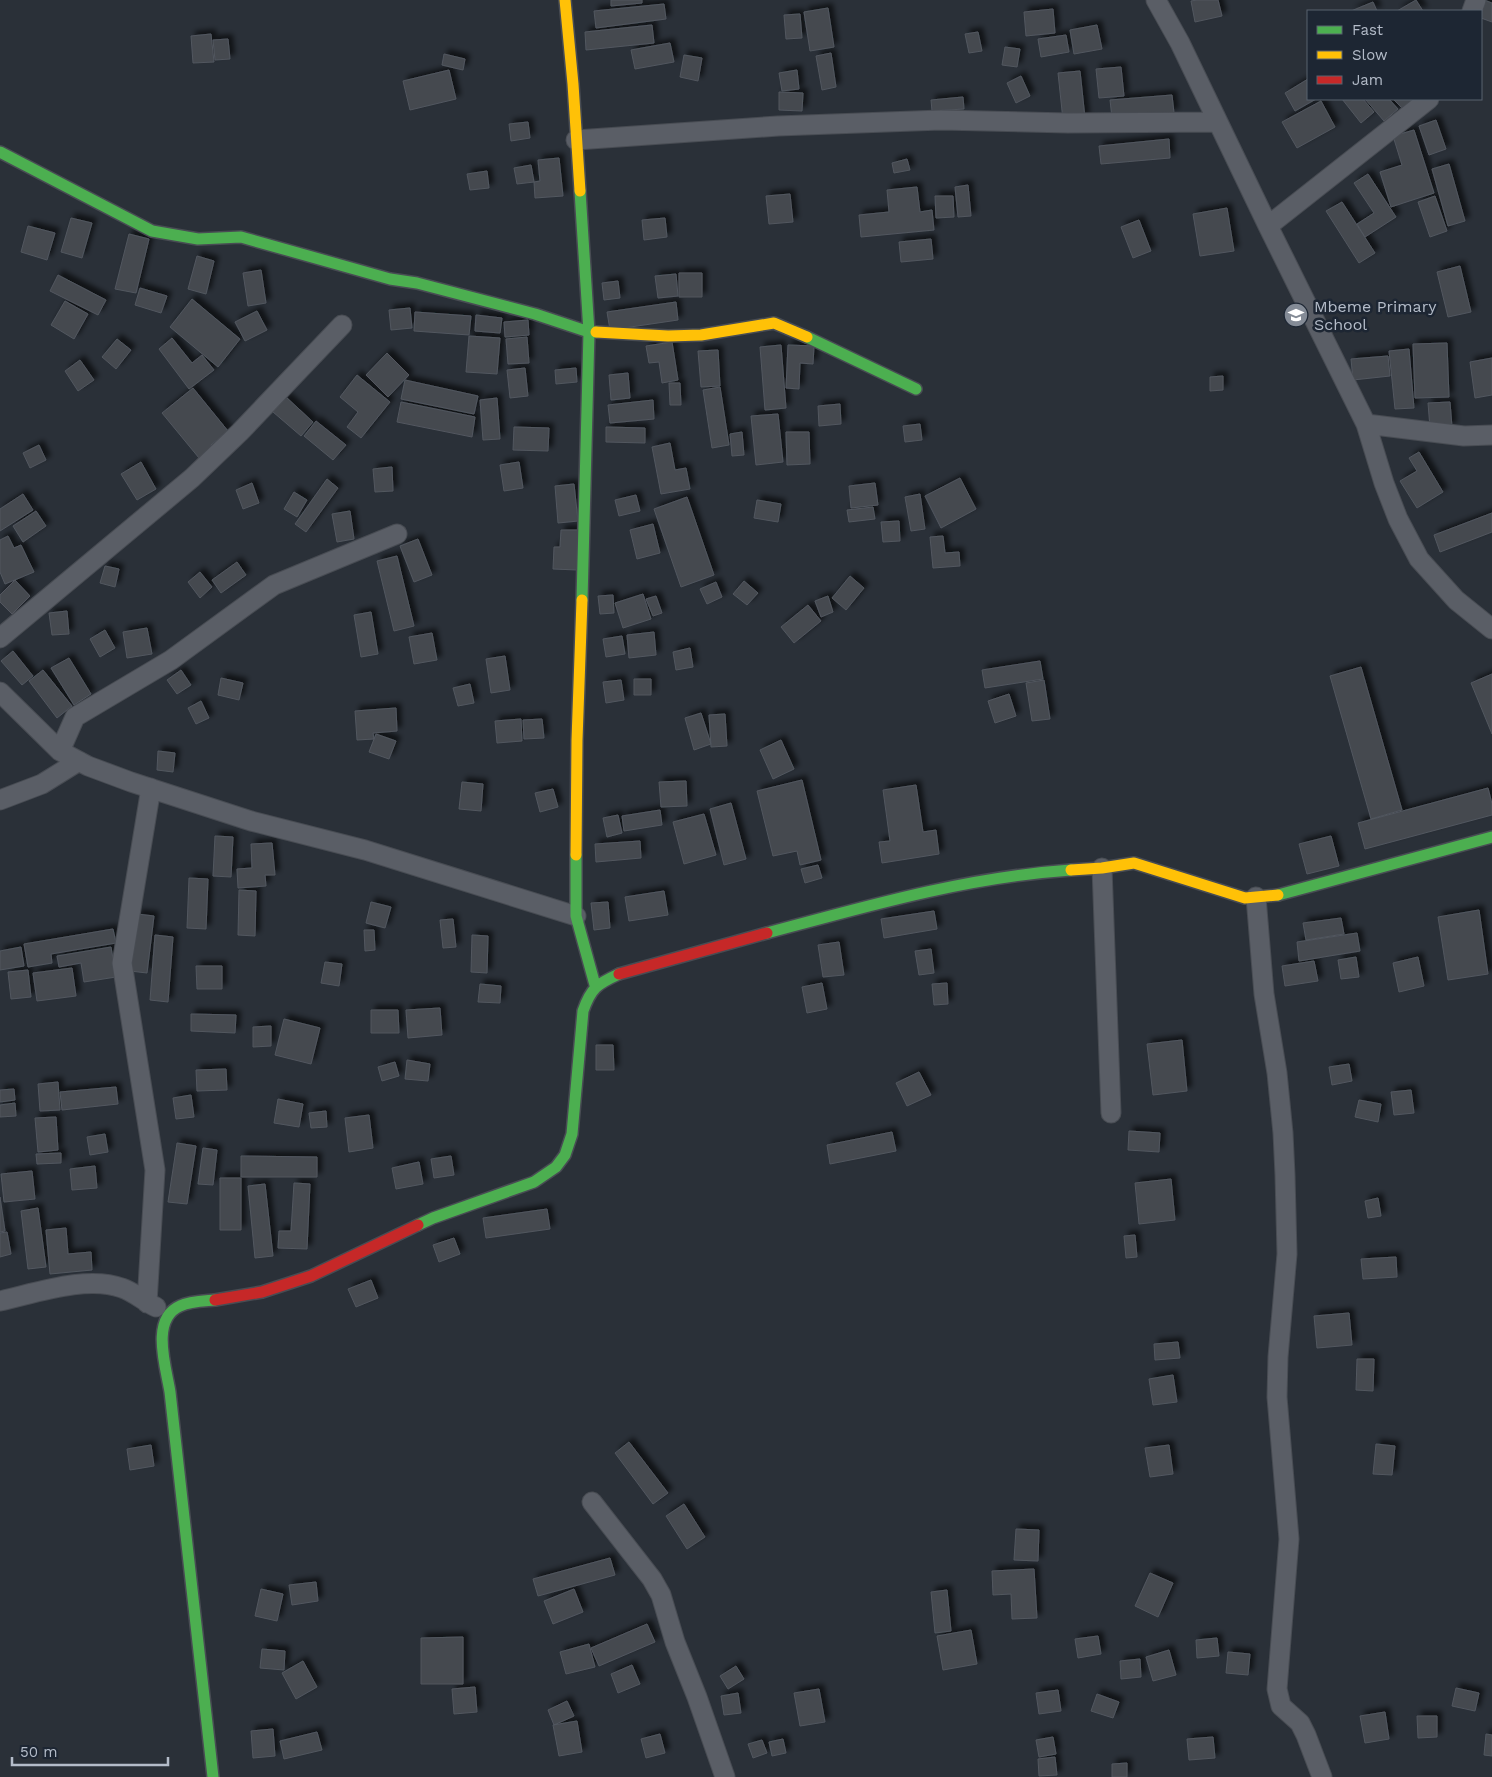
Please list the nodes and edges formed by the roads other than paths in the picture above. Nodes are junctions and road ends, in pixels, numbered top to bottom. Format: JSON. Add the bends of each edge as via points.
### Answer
{"nodes":[{"id":1,"x":565,"y":0,"type":"edge"},
{"id":2,"x":1156,"y":0,"type":"edge"},
{"id":3,"x":1428,"y":100,"type":"edge"},
{"id":4,"x":1218,"y":122,"type":"junction"},
{"id":5,"x":576,"y":140,"type":"junction"},
{"id":6,"x":0,"y":152,"type":"edge"},
{"id":7,"x":1268,"y":226,"type":"junction"},
{"id":8,"x":342,"y":325,"type":"dead end"},
{"id":9,"x":589,"y":332,"type":"junction"},
{"id":10,"x":916,"y":389,"type":"dead end"},
{"id":11,"x":1366,"y":424,"type":"junction"},
{"id":12,"x":1492,"y":435,"type":"edge"},
{"id":13,"x":397,"y":534,"type":"dead end"},
{"id":14,"x":1492,"y":629,"type":"edge"},
{"id":15,"x":0,"y":638,"type":"edge"},
{"id":16,"x":0,"y":692,"type":"edge"},
{"id":17,"x":60,"y":751,"type":"junction"},
{"id":18,"x":79,"y":761,"type":"junction"},
{"id":19,"x":151,"y":788,"type":"junction"},
{"id":20,"x":0,"y":800,"type":"edge"},
{"id":21,"x":1492,"y":837,"type":"edge"},
{"id":22,"x":1102,"y":868,"type":"junction"},
{"id":23,"x":1256,"y":897,"type":"junction"},
{"id":24,"x":576,"y":916,"type":"junction"},
{"id":25,"x":595,"y":985,"type":"junction"},
{"id":26,"x":1111,"y":1113,"type":"dead end"},
{"id":27,"x":0,"y":1301,"type":"edge"},
{"id":28,"x":147,"y":1303,"type":"junction"},
{"id":29,"x":168,"y":1313,"type":"junction"},
{"id":30,"x":592,"y":1502,"type":"dead end"},
{"id":31,"x":212,"y":1777,"type":"edge"},
{"id":32,"x":725,"y":1777,"type":"edge"},
{"id":33,"x":1322,"y":1777,"type":"edge"}],
"edges":[{"from":1,"to":5,"type":"street"},
{"from":2,"to":4,"type":"street"},
{"from":3,"to":7,"type":"street"},
{"from":4,"to":5,"type":"street","via":[[931,120],[778,126]]},
{"from":4,"to":7,"type":"street"},
{"from":5,"to":9,"type":"street"},
{"from":6,"to":9,"type":"street","via":[[152,231],[198,239],[241,237],[390,280],[534,314]]},
{"from":7,"to":11,"type":"street"},
{"from":8,"to":15,"type":"street","via":[[192,478]]},
{"from":9,"to":10,"type":"street","via":[[668,336],[710,334],[774,324],[789,328]]},
{"from":9,"to":24,"type":"street","via":[[577,740]]},
{"from":11,"to":12,"type":"street","via":[[1464,436]]},
{"from":11,"to":14,"type":"street","via":[[1384,483],[1419,559],[1456,600]]},
{"from":13,"to":17,"type":"street","via":[[274,585],[171,660],[75,717]]},
{"from":16,"to":17,"type":"street"},
{"from":17,"to":18,"type":"street"},
{"from":18,"to":19,"type":"street"},
{"from":18,"to":20,"type":"street","via":[[42,784]]},
{"from":19,"to":24,"type":"street","via":[[251,821],[402,861]]},
{"from":19,"to":28,"type":"street","via":[[122,963],[155,1170]]},
{"from":21,"to":23,"type":"street","via":[[1279,896]]},
{"from":22,"to":23,"type":"street","via":[[1134,863],[1245,898]]},
{"from":22,"to":25,"type":"street","via":[[981,880],[905,896],[621,974]]},
{"from":22,"to":26,"type":"street"},
{"from":23,"to":33,"type":"street","via":[[1285,1176],[1286,1254],[1277,1396],[1290,1539],[1277,1689],[1281,1706],[1300,1723]]},
{"from":24,"to":25,"type":"street"},
{"from":25,"to":29,"type":"street","via":[[588,995],[584,1011],[572,1134],[565,1155],[556,1167],[534,1182],[433,1218],[311,1276],[262,1292],[181,1305]]},
{"from":27,"to":28,"type":"street","via":[[99,1282],[123,1288]]},
{"from":28,"to":29,"type":"street"},
{"from":29,"to":31,"type":"street","via":[[162,1328],[163,1349]]},
{"from":30,"to":32,"type":"street","via":[[652,1578],[661,1595]]}]}
